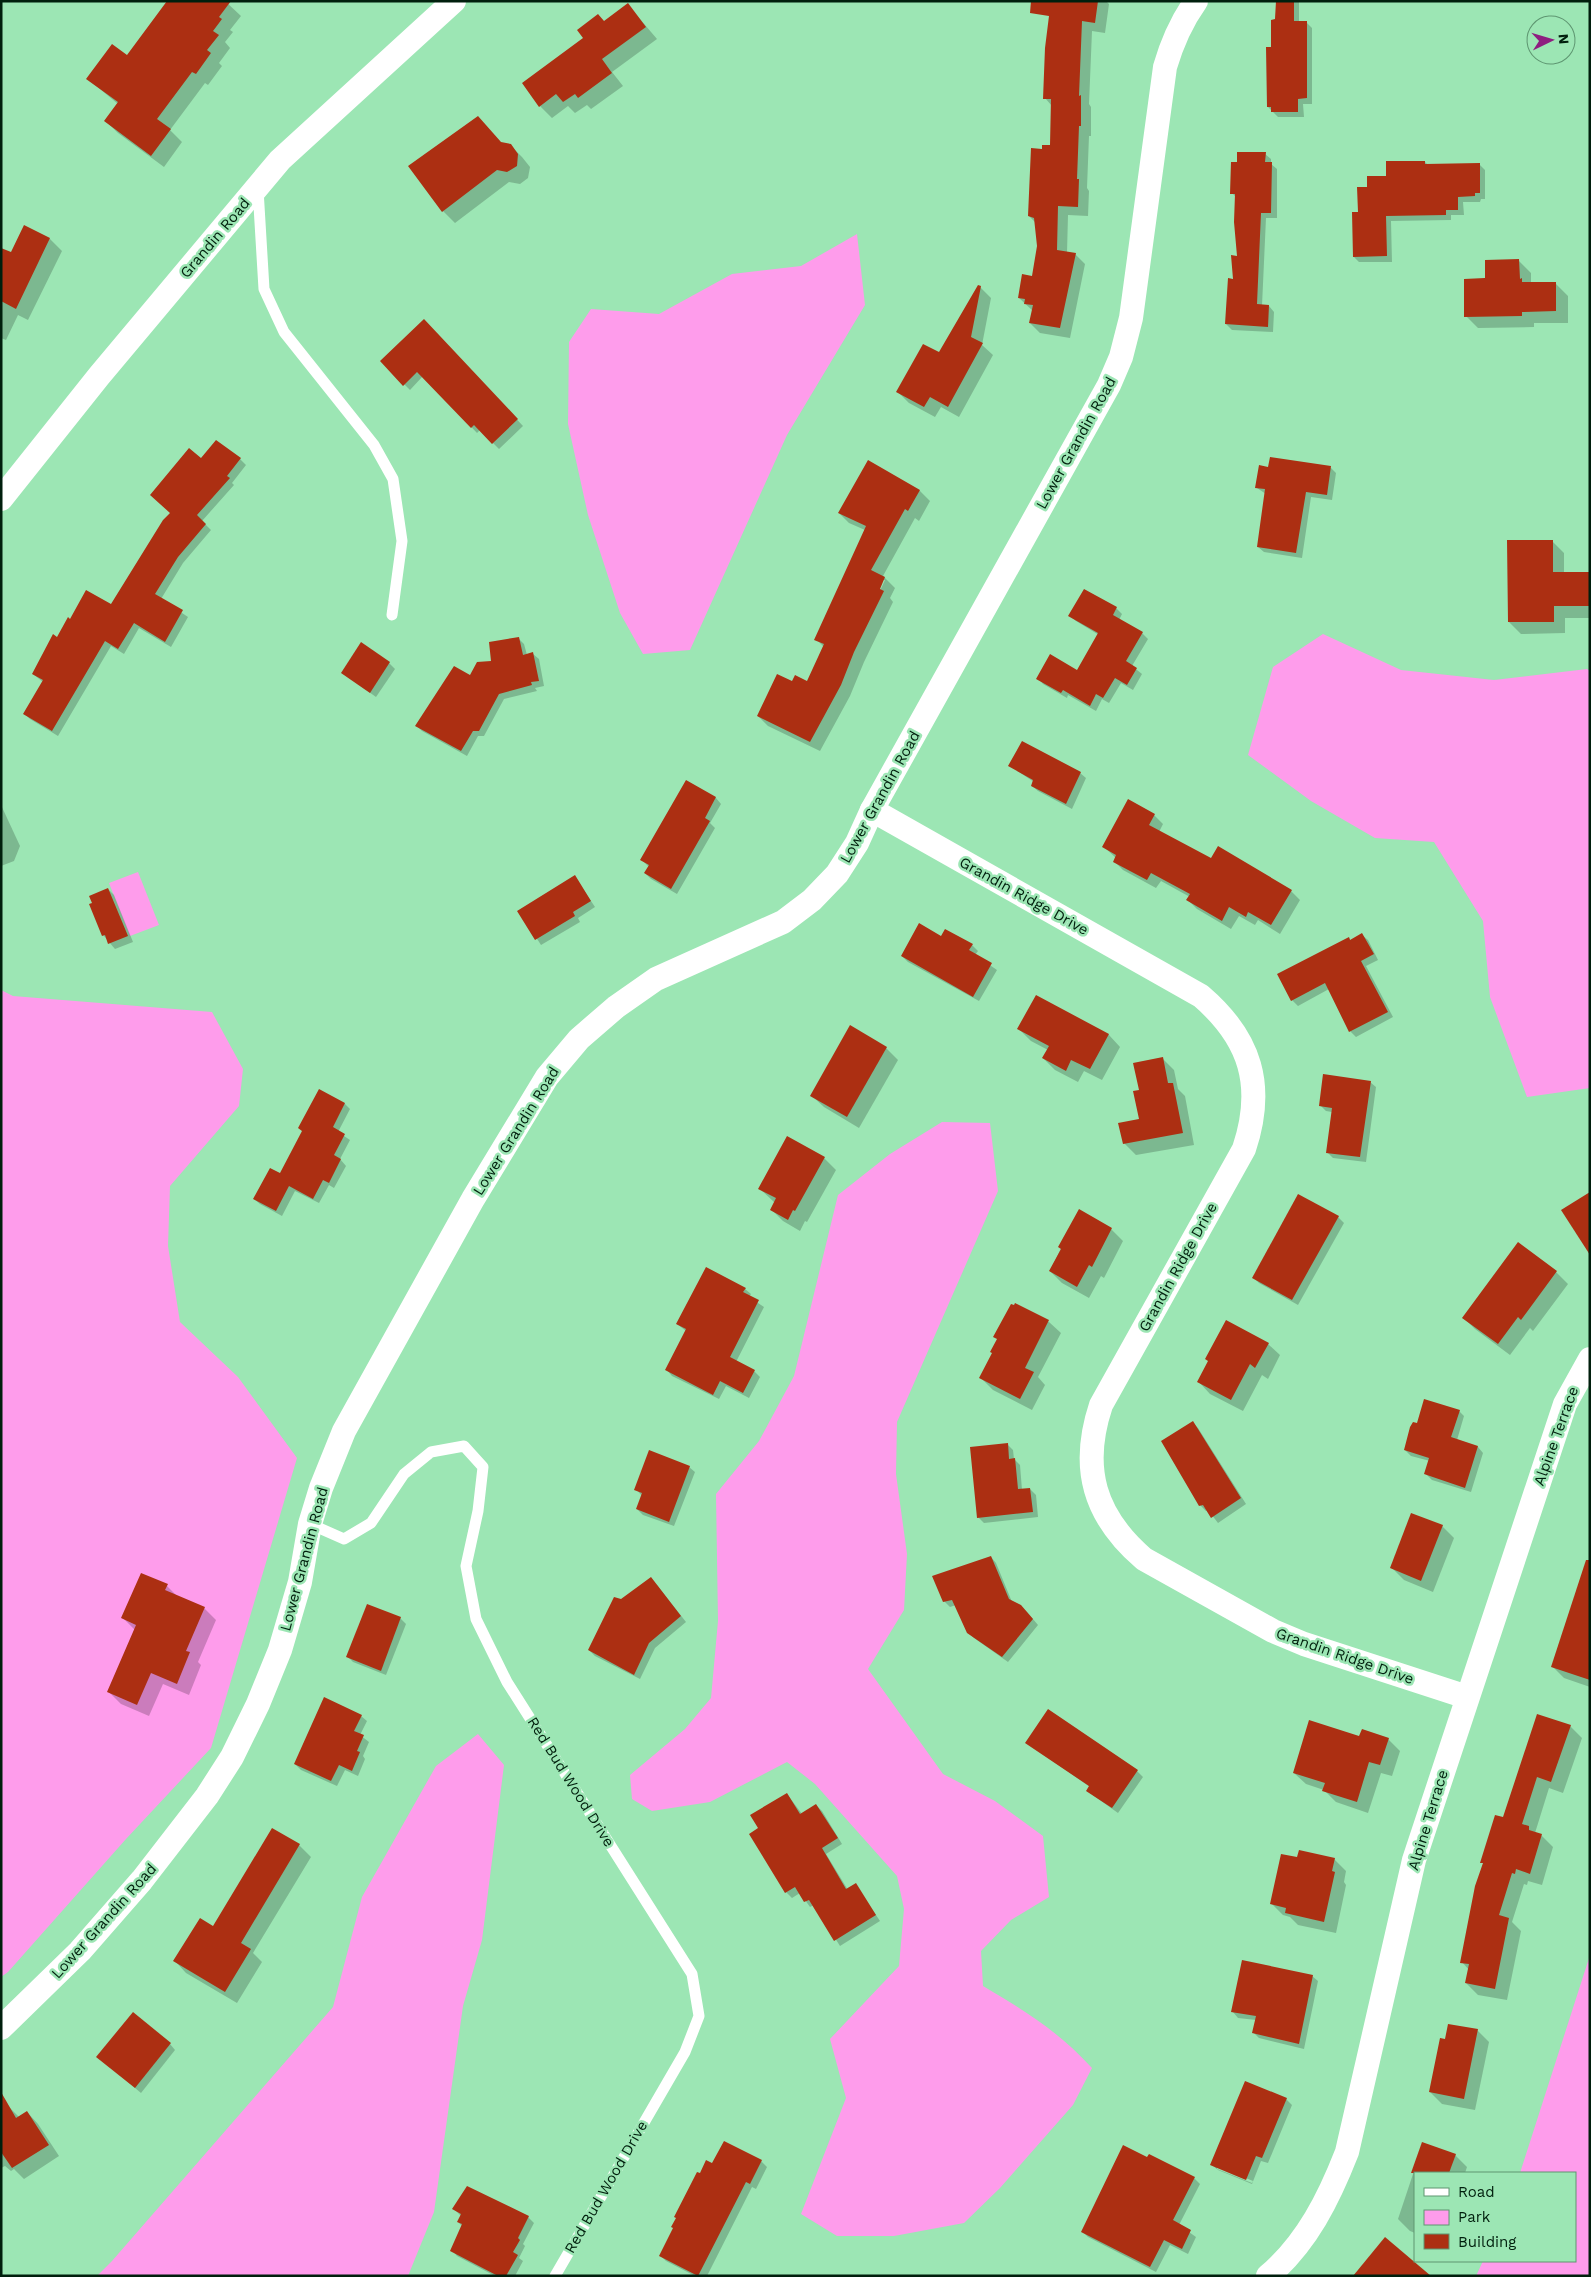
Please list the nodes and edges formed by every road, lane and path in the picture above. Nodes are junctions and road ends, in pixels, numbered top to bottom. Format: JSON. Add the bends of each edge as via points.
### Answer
{"nodes":[{"id":1,"x":454,"y":1,"type":"edge"},
{"id":2,"x":1196,"y":1,"type":"edge"},
{"id":3,"x":258,"y":187,"type":"junction"},
{"id":4,"x":1,"y":498,"type":"edge"},
{"id":5,"x":392,"y":615,"type":"dead end"},
{"id":6,"x":872,"y":810,"type":"junction"},
{"id":7,"x":1590,"y":1359,"type":"edge"},
{"id":8,"x":310,"y":1524,"type":"junction"},
{"id":9,"x":1467,"y":1697,"type":"junction"},
{"id":10,"x":1,"y":2028,"type":"edge"},
{"id":11,"x":555,"y":2276,"type":"edge"},
{"id":12,"x":1268,"y":2276,"type":"edge"}],
"edges":[{"from":1,"to":3,"type":"street","name":"Grandin Road","via":[[280,160]]},
{"from":2,"to":6,"type":"street","name":"Lower Grandin Road","via":[[1174,40],[1165,67],[1131,318],[1120,357],[1108,386]]},
{"from":3,"to":4,"type":"street","name":"Grandin Road"},
{"from":3,"to":5,"type":"lane","via":[[264,289],[284,332],[374,445],[393,479],[402,541]]},
{"from":6,"to":8,"type":"street","name":"Lower Grandin Road","via":[[858,843],[837,874],[812,900],[783,922],[656,978],[601,1020],[547,1077],[473,1199],[344,1431]]},
{"from":6,"to":9,"type":"street","name":"Grandin Ridge Drive","via":[[1201,996],[1230,1025],[1246,1053],[1254,1101],[1244,1149],[1101,1405],[1093,1429],[1092,1477],[1110,1523],[1125,1543],[1144,1559],[1272,1631]]},
{"from":7,"to":9,"type":"street","name":"Alpine Terrace","via":[[1565,1404]]},
{"from":8,"to":10,"type":"street","name":"Lower Grandin Road","via":[[300,1582],[280,1650],[232,1757],[207,1796],[142,1880],[80,1951]]},
{"from":8,"to":11,"type":"lane","name":"Red Bud Wood Drive","via":[[344,1539],[372,1523],[404,1474],[431,1452],[464,1446],[483,1467],[478,1511],[466,1566],[476,1619],[508,1682],[692,1974],[699,2016],[685,2052]]},
{"from":9,"to":12,"type":"street","name":"Alpine Terrace","via":[[1414,1860],[1347,2152],[1318,2216],[1298,2245]]}]}
